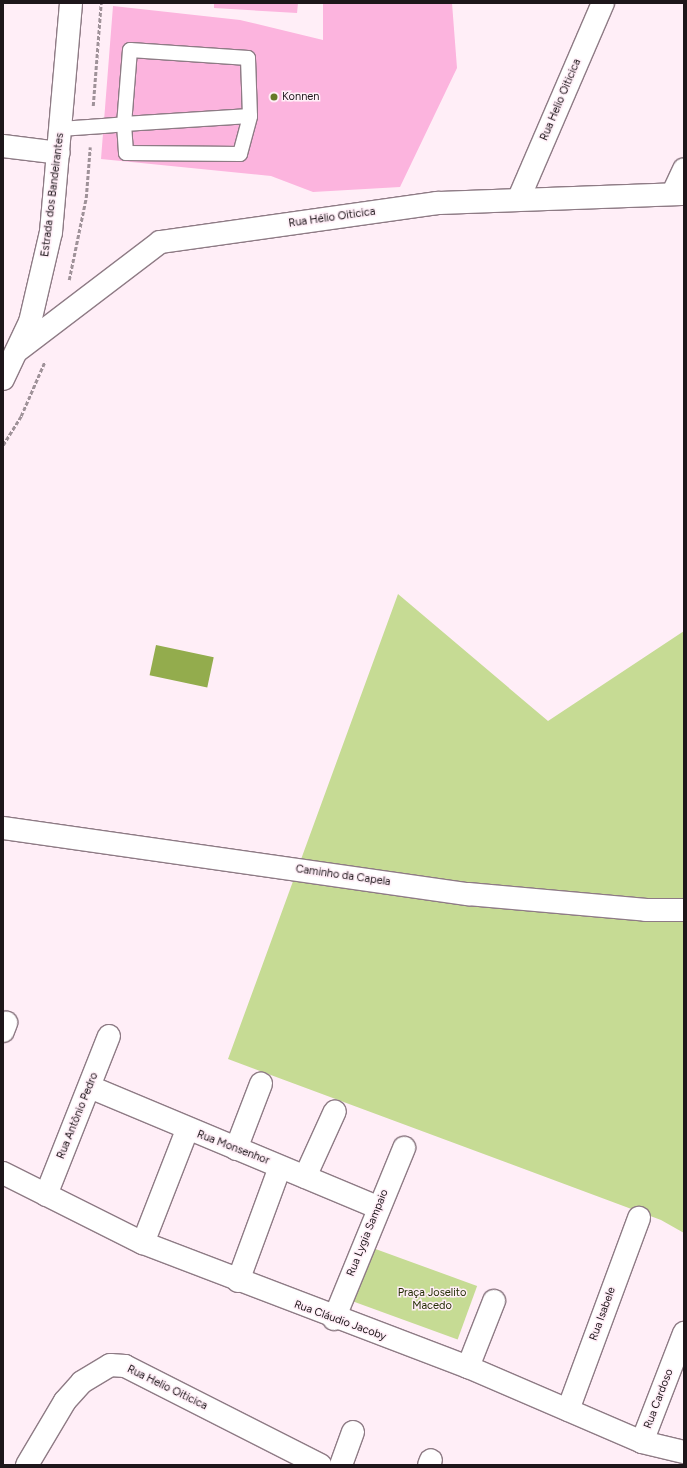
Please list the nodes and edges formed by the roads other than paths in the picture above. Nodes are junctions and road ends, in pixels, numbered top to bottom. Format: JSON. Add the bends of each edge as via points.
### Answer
{"nodes":[{"id":1,"x":71,"y":3,"type":"edge"},
{"id":2,"x":603,"y":3,"type":"edge"},
{"id":3,"x":250,"y":116,"type":"junction"},
{"id":4,"x":124,"y":124,"type":"junction"},
{"id":5,"x":60,"y":129,"type":"junction"},
{"id":6,"x":3,"y":146,"type":"edge"},
{"id":7,"x":59,"y":153,"type":"junction"},
{"id":8,"x":684,"y":170,"type":"edge"},
{"id":9,"x":679,"y":194,"type":"edge"},
{"id":10,"x":518,"y":198,"type":"junction"},
{"id":11,"x":17,"y":352,"type":"junction"},
{"id":12,"x":3,"y":379,"type":"edge"},
{"id":13,"x":3,"y":828,"type":"edge"},
{"id":14,"x":684,"y":910,"type":"edge"},
{"id":15,"x":110,"y":1036,"type":"dead end"},
{"id":16,"x":261,"y":1084,"type":"dead end"},
{"id":17,"x":90,"y":1087,"type":"junction"},
{"id":18,"x":335,"y":1111,"type":"dead end"},
{"id":19,"x":187,"y":1130,"type":"junction"},
{"id":20,"x":404,"y":1148,"type":"dead end"},
{"id":21,"x":236,"y":1149,"type":"junction"},
{"id":22,"x":280,"y":1167,"type":"junction"},
{"id":23,"x":3,"y":1173,"type":"edge"},
{"id":24,"x":305,"y":1177,"type":"junction"},
{"id":25,"x":46,"y":1195,"type":"junction"},
{"id":26,"x":377,"y":1207,"type":"junction"},
{"id":27,"x":639,"y":1218,"type":"dead end"},
{"id":28,"x":143,"y":1243,"type":"junction"},
{"id":29,"x":238,"y":1281,"type":"junction"},
{"id":30,"x":494,"y":1301,"type":"dead end"},
{"id":31,"x":334,"y":1319,"type":"junction"},
{"id":32,"x":684,"y":1333,"type":"edge"},
{"id":33,"x":468,"y":1367,"type":"junction"},
{"id":34,"x":568,"y":1410,"type":"junction"},
{"id":35,"x":353,"y":1432,"type":"dead end"},
{"id":36,"x":642,"y":1442,"type":"junction"},
{"id":37,"x":684,"y":1452,"type":"edge"},
{"id":38,"x":27,"y":1465,"type":"edge"},
{"id":39,"x":320,"y":1465,"type":"edge"},
{"id":40,"x":341,"y":1465,"type":"edge"}],
"edges":[{"from":1,"to":5,"type":"street","name":"Estrada dos Bandeirantes"},
{"from":2,"to":10,"type":"street","name":"Rua Helio Oiticica"},
{"from":3,"to":4,"type":"lane"},
{"from":3,"to":4,"type":"lane","via":[[240,154],[126,153]]},
{"from":3,"to":4,"type":"lane","via":[[248,58],[130,50]]},
{"from":4,"to":5,"type":"lane"},
{"from":5,"to":7,"type":"street","name":"Estrada dos Bandeirantes"},
{"from":6,"to":7,"type":"street"},
{"from":7,"to":11,"type":"street","name":"Estrada dos Bandeirantes","via":[[46,257],[30,322]]},
{"from":8,"to":9,"type":"street"},
{"from":9,"to":10,"type":"street","name":"Rua Hélio Oiticica"},
{"from":10,"to":11,"type":"street","name":"Rua Hélio Oiticica","via":[[437,203],[160,242]]},
{"from":11,"to":12,"type":"street","name":"Estrada dos Bandeirantes"},
{"from":13,"to":14,"type":"street","name":"Caminho da Capela","via":[[468,894],[646,910]]},
{"from":15,"to":17,"type":"street","name":"Rua Antônio Pedro"},
{"from":16,"to":21,"type":"street"},
{"from":17,"to":19,"type":"street","name":"Rua Monsenhor"},
{"from":17,"to":25,"type":"street","name":"Rua Antônio Pedro"},
{"from":18,"to":24,"type":"street"},
{"from":19,"to":21,"type":"street","name":"Rua Monsenhor"},
{"from":19,"to":28,"type":"street"},
{"from":20,"to":26,"type":"street","name":"Rua Lygia Sampaio"},
{"from":21,"to":22,"type":"street","name":"Rua Monsenhor"},
{"from":22,"to":24,"type":"street","name":"Rua Monsenhor"},
{"from":22,"to":29,"type":"street"},
{"from":23,"to":25,"type":"street","name":"Rua Cláudio Jacoby"},
{"from":24,"to":26,"type":"street","name":"Rua Monsenhor"},
{"from":25,"to":28,"type":"street","name":"Rua Cláudio Jacoby"},
{"from":26,"to":31,"type":"street","name":"Rua Lygia Sampaio"},
{"from":27,"to":34,"type":"street","name":"Rua Isabele"},
{"from":28,"to":29,"type":"street","name":"Rua Cláudio Jacoby"},
{"from":29,"to":31,"type":"street","name":"Rua Cláudio Jacoby"},
{"from":30,"to":33,"type":"street"},
{"from":31,"to":33,"type":"street","name":"Rua Cláudio Jacoby"},
{"from":32,"to":36,"type":"street","name":"Rua Cardoso"},
{"from":33,"to":34,"type":"street","name":"Rua Cláudio Jacoby"},
{"from":34,"to":36,"type":"street","name":"Rua Cláudio Jacoby"},
{"from":35,"to":40,"type":"street"},
{"from":36,"to":37,"type":"street","name":"Rua Cláudio Jacoby"},
{"from":38,"to":39,"type":"street","name":"Rua Helio Oiticica","via":[[65,1401],[82,1382],[110,1365],[125,1366]]}]}
